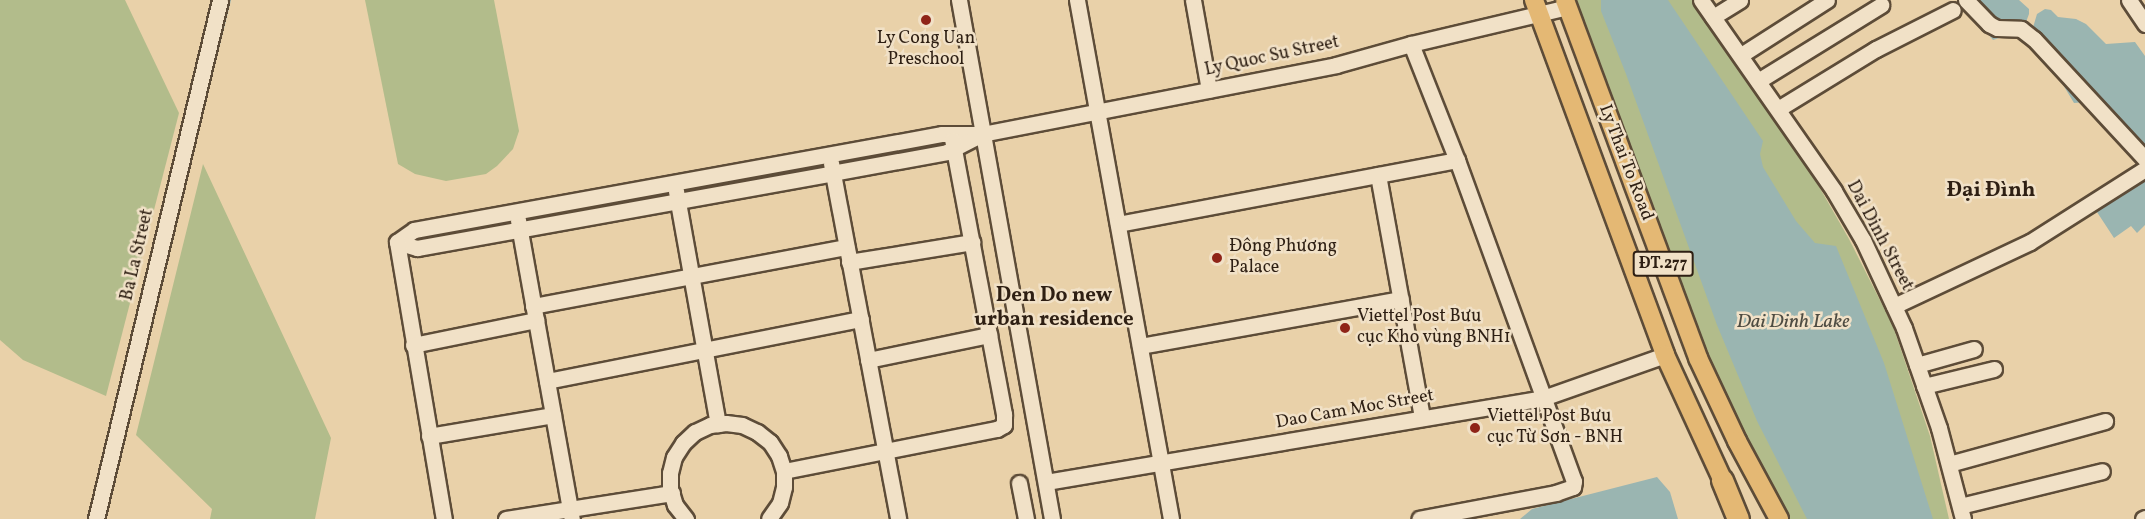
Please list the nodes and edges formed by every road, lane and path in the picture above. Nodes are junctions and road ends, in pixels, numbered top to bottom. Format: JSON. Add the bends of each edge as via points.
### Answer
{"nodes":[{"id":1,"x":220,"y":0,"type":"edge"},
{"id":2,"x":959,"y":0,"type":"edge"},
{"id":3,"x":1077,"y":0,"type":"edge"},
{"id":4,"x":1194,"y":0,"type":"edge"},
{"id":5,"x":1701,"y":0,"type":"edge"},
{"id":6,"x":1740,"y":0,"type":"edge"},
{"id":7,"x":1827,"y":0,"type":"edge"},
{"id":8,"x":1966,"y":0,"type":"edge"},
{"id":9,"x":2129,"y":0,"type":"edge"},
{"id":10,"x":1566,"y":4,"type":"edge"},
{"id":11,"x":1881,"y":5,"type":"dead end"},
{"id":12,"x":1537,"y":7,"type":"edge"},
{"id":13,"x":1953,"y":10,"type":"dead end"},
{"id":14,"x":1713,"y":16,"type":"junction"},
{"id":15,"x":2145,"y":24,"type":"edge"},
{"id":16,"x":1411,"y":44,"type":"junction"},
{"id":17,"x":1741,"y":55,"type":"junction"},
{"id":18,"x":1758,"y":81,"type":"junction"},
{"id":19,"x":1209,"y":90,"type":"junction"},
{"id":20,"x":1778,"y":109,"type":"junction"},
{"id":21,"x":1098,"y":111,"type":"junction"},
{"id":22,"x":982,"y":134,"type":"junction"},
{"id":23,"x":953,"y":141,"type":"junction"},
{"id":24,"x":829,"y":154,"type":"junction"},
{"id":25,"x":2145,"y":159,"type":"edge"},
{"id":26,"x":1457,"y":160,"type":"junction"},
{"id":27,"x":2145,"y":169,"type":"edge"},
{"id":28,"x":832,"y":173,"type":"junction"},
{"id":29,"x":1378,"y":175,"type":"junction"},
{"id":30,"x":674,"y":183,"type":"junction"},
{"id":31,"x":678,"y":201,"type":"junction"},
{"id":32,"x":516,"y":212,"type":"junction"},
{"id":33,"x":1118,"y":224,"type":"junction"},
{"id":34,"x":520,"y":230,"type":"junction"},
{"id":35,"x":398,"y":242,"type":"junction"},
{"id":36,"x":972,"y":242,"type":"junction"},
{"id":37,"x":848,"y":255,"type":"junction"},
{"id":38,"x":692,"y":276,"type":"junction"},
{"id":39,"x":1401,"y":299,"type":"junction"},
{"id":40,"x":1894,"y":306,"type":"junction"},
{"id":41,"x":535,"y":313,"type":"junction"},
{"id":42,"x":861,"y":319,"type":"junction"},
{"id":43,"x":990,"y":335,"type":"junction"},
{"id":44,"x":413,"y":345,"type":"junction"},
{"id":45,"x":1140,"y":346,"type":"junction"},
{"id":46,"x":1974,"y":349,"type":"dead end"},
{"id":47,"x":705,"y":350,"type":"junction"},
{"id":48,"x":1665,"y":355,"type":"junction"},
{"id":49,"x":868,"y":360,"type":"junction"},
{"id":50,"x":1917,"y":365,"type":"junction"},
{"id":51,"x":1994,"y":369,"type":"dead end"},
{"id":52,"x":547,"y":381,"type":"junction"},
{"id":53,"x":1924,"y":386,"type":"junction"},
{"id":54,"x":1543,"y":398,"type":"junction"},
{"id":55,"x":553,"y":415,"type":"junction"},
{"id":56,"x":1422,"y":418,"type":"junction"},
{"id":57,"x":2105,"y":421,"type":"dead end"},
{"id":58,"x":718,"y":424,"type":"junction"},
{"id":59,"x":429,"y":436,"type":"junction"},
{"id":60,"x":886,"y":451,"type":"junction"},
{"id":61,"x":1161,"y":464,"type":"junction"},
{"id":62,"x":1949,"y":464,"type":"junction"},
{"id":63,"x":784,"y":471,"type":"junction"},
{"id":64,"x":2102,"y":471,"type":"dead end"},
{"id":65,"x":1722,"y":480,"type":"junction"},
{"id":66,"x":1046,"y":482,"type":"junction"},
{"id":67,"x":1019,"y":483,"type":"dead end"},
{"id":68,"x":672,"y":493,"type":"junction"},
{"id":69,"x":1962,"y":512,"type":"edge"},
{"id":70,"x":571,"y":514,"type":"edge"},
{"id":71,"x":96,"y":519,"type":"edge"},
{"id":72,"x":444,"y":519,"type":"edge"},
{"id":73,"x":506,"y":519,"type":"edge"},
{"id":74,"x":686,"y":519,"type":"edge"},
{"id":75,"x":769,"y":519,"type":"edge"},
{"id":76,"x":898,"y":519,"type":"edge"},
{"id":77,"x":1026,"y":519,"type":"edge"},
{"id":78,"x":1052,"y":519,"type":"edge"},
{"id":79,"x":1171,"y":519,"type":"edge"},
{"id":80,"x":1419,"y":519,"type":"edge"},
{"id":81,"x":1738,"y":519,"type":"edge"},
{"id":82,"x":1743,"y":519,"type":"edge"},
{"id":83,"x":1779,"y":519,"type":"edge"}],
"edges":[{"from":1,"to":71,"type":"street","name":"Ba La Street"},
{"from":2,"to":22,"type":"street"},
{"from":3,"to":21,"type":"street"},
{"from":4,"to":19,"type":"street"},
{"from":5,"to":14,"type":"street","name":"Dai Dinh Street"},
{"from":6,"to":14,"type":"street"},
{"from":7,"to":17,"type":"street"},
{"from":8,"to":25,"type":"street","via":[[1989,24],[2021,29],[2034,39]]},
{"from":9,"to":15,"type":"street"},
{"from":10,"to":12,"type":"street","name":"Ly Quoc Su Street"},
{"from":10,"to":83,"type":"main road","name":"Ly Thai To Road","number":"ĐT.277","via":[[1698,358]]},
{"from":11,"to":18,"type":"street"},
{"from":12,"to":16,"type":"street","name":"Ly Quoc Su Street"},
{"from":12,"to":48,"type":"main road","name":"Ly Thai To Road","number":"ĐT.277"},
{"from":13,"to":20,"type":"street","via":[[1876,49]]},
{"from":14,"to":17,"type":"street","name":"Dai Dinh Street"},
{"from":16,"to":19,"type":"street","name":"Ly Quoc Su Street","via":[[1336,65]]},
{"from":16,"to":26,"type":"street"},
{"from":17,"to":18,"type":"street","name":"Dai Dinh Street"},
{"from":18,"to":20,"type":"street","name":"Dai Dinh Street"},
{"from":19,"to":21,"type":"street","name":"Ly Quoc Su Street"},
{"from":20,"to":40,"type":"street","name":"Dai Dinh Street","via":[[1851,217]]},
{"from":21,"to":22,"type":"street","name":"Ly Quoc Su Street"},
{"from":21,"to":33,"type":"street"},
{"from":22,"to":23,"type":"street","name":"Ly Quoc Su Street"},
{"from":22,"to":66,"type":"street"},
{"from":23,"to":24,"type":"street"},
{"from":23,"to":28,"type":"street","via":[[947,152]]},
{"from":23,"to":36,"type":"street"},
{"from":24,"to":28,"type":"street"},
{"from":24,"to":30,"type":"street"},
{"from":26,"to":29,"type":"street"},
{"from":26,"to":54,"type":"street"},
{"from":27,"to":40,"type":"street","via":[[2030,242]]},
{"from":28,"to":31,"type":"street"},
{"from":28,"to":37,"type":"street"},
{"from":29,"to":33,"type":"street"},
{"from":29,"to":39,"type":"street"},
{"from":30,"to":31,"type":"street"},
{"from":30,"to":32,"type":"street"},
{"from":31,"to":34,"type":"street"},
{"from":31,"to":38,"type":"street"},
{"from":32,"to":34,"type":"street"},
{"from":32,"to":35,"type":"street","via":[[414,230]]},
{"from":33,"to":45,"type":"street"},
{"from":34,"to":35,"type":"street","via":[[417,248]]},
{"from":34,"to":41,"type":"street"},
{"from":35,"to":44,"type":"street"},
{"from":36,"to":37,"type":"street"},
{"from":36,"to":43,"type":"street"},
{"from":37,"to":38,"type":"street"},
{"from":37,"to":42,"type":"street"},
{"from":38,"to":41,"type":"street"},
{"from":38,"to":47,"type":"street"},
{"from":39,"to":45,"type":"street"},
{"from":39,"to":56,"type":"street"},
{"from":40,"to":50,"type":"street","name":"Dai Dinh Street"},
{"from":41,"to":44,"type":"street"},
{"from":41,"to":52,"type":"street"},
{"from":42,"to":47,"type":"street"},
{"from":42,"to":49,"type":"street"},
{"from":43,"to":49,"type":"street"},
{"from":43,"to":60,"type":"street","via":[[1004,425]]},
{"from":44,"to":59,"type":"street"},
{"from":45,"to":61,"type":"street"},
{"from":46,"to":50,"type":"street"},
{"from":47,"to":52,"type":"street"},
{"from":47,"to":58,"type":"street"},
{"from":48,"to":54,"type":"street","name":"Dao Cam Moc Street"},
{"from":48,"to":65,"type":"main road","name":"Ly Thai To Road","number":"ĐT.277"},
{"from":49,"to":60,"type":"street"},
{"from":50,"to":53,"type":"street","name":"Dai Dinh Street"},
{"from":51,"to":53,"type":"street"},
{"from":52,"to":55,"type":"street"},
{"from":53,"to":62,"type":"street","name":"Dai Dinh Street"},
{"from":54,"to":56,"type":"street","name":"Dao Cam Moc Street"},
{"from":54,"to":80,"type":"street","via":[[1573,487]]},
{"from":55,"to":59,"type":"street"},
{"from":55,"to":70,"type":"street"},
{"from":56,"to":61,"type":"street","name":"Dao Cam Moc Street"},
{"from":57,"to":62,"type":"street"},
{"from":58,"to":63,"type":"street","via":[[742,425],[757,432],[770,442]]},
{"from":58,"to":68,"type":"street","via":[[695,432],[683,443],[670,473]]},
{"from":59,"to":72,"type":"street"},
{"from":60,"to":63,"type":"street"},
{"from":60,"to":76,"type":"street"},
{"from":61,"to":66,"type":"street","name":"Dao Cam Moc Street"},
{"from":61,"to":79,"type":"street"},
{"from":62,"to":69,"type":"street","name":"Dai Dinh Street"},
{"from":63,"to":75,"type":"street","via":[[780,503]]},
{"from":64,"to":69,"type":"street"},
{"from":65,"to":81,"type":"highway"},
{"from":65,"to":82,"type":"main road","name":"Ly Thai To Road","number":"ĐT.277"},
{"from":66,"to":78,"type":"street"},
{"from":67,"to":77,"type":"street"},
{"from":68,"to":70,"type":"street"},
{"from":68,"to":74,"type":"street","via":[[675,505]]},
{"from":70,"to":73,"type":"street"}]}
